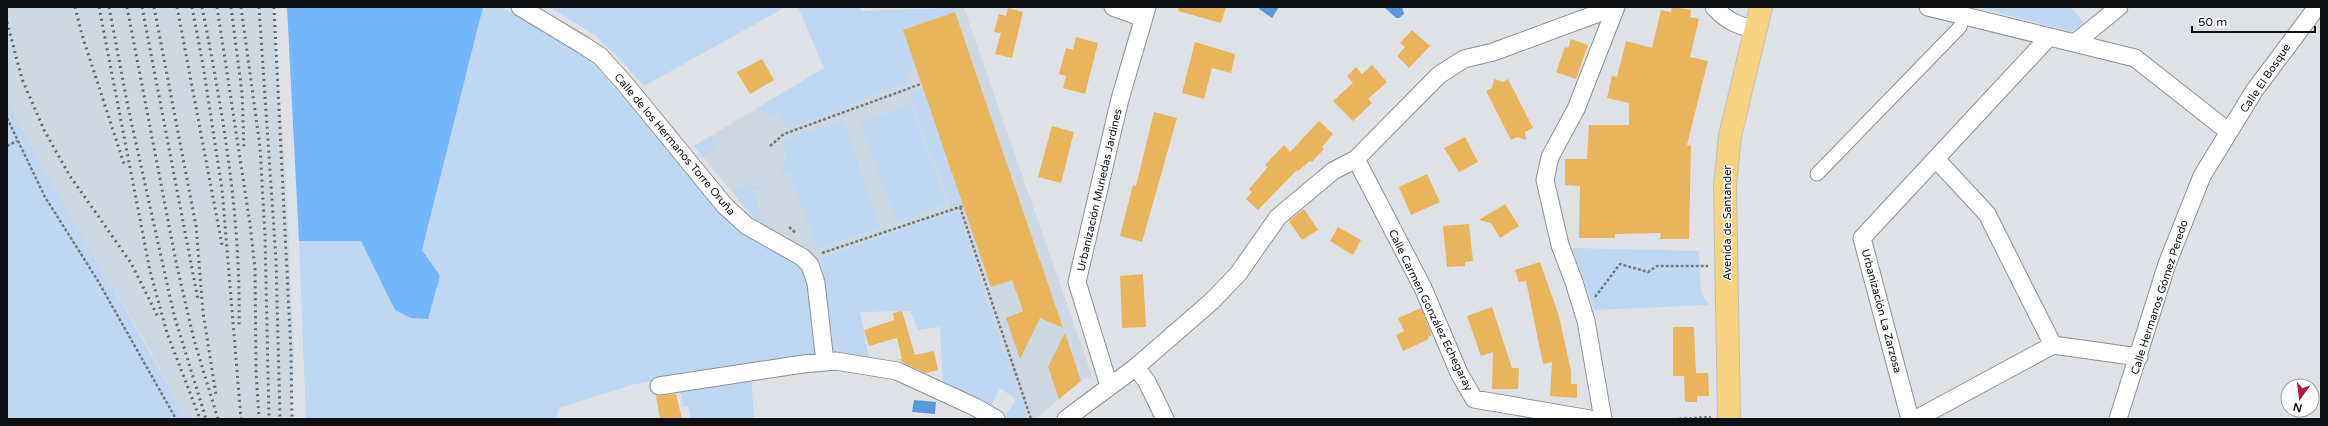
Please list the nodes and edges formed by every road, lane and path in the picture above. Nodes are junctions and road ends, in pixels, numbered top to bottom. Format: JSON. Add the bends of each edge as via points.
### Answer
{"nodes":[{"id":1,"x":520,"y":7,"type":"edge"},
{"id":2,"x":1113,"y":7,"type":"edge"},
{"id":3,"x":1615,"y":7,"type":"edge"},
{"id":4,"x":1714,"y":7,"type":"edge"},
{"id":5,"x":1761,"y":7,"type":"edge"},
{"id":6,"x":1928,"y":7,"type":"edge"},
{"id":7,"x":2119,"y":7,"type":"edge"},
{"id":8,"x":2317,"y":7,"type":"edge"},
{"id":9,"x":1145,"y":12,"type":"edge"},
{"id":10,"x":1962,"y":15,"type":"junction"},
{"id":11,"x":1755,"y":29,"type":"junction"},
{"id":12,"x":2049,"y":36,"type":"junction"},
{"id":13,"x":2076,"y":42,"type":"junction"},
{"id":14,"x":921,"y":84,"type":"dead end"},
{"id":15,"x":7,"y":118,"type":"edge"},
{"id":16,"x":2229,"y":132,"type":"junction"},
{"id":17,"x":17,"y":140,"type":"junction"},
{"id":18,"x":7,"y":146,"type":"edge"},
{"id":19,"x":770,"y":146,"type":"dead end"},
{"id":20,"x":1356,"y":159,"type":"junction"},
{"id":21,"x":1936,"y":159,"type":"junction"},
{"id":22,"x":1817,"y":174,"type":"dead end"},
{"id":23,"x":789,"y":227,"type":"dead end"},
{"id":24,"x":799,"y":236,"type":"dead end"},
{"id":25,"x":819,"y":254,"type":"dead end"},
{"id":26,"x":1727,"y":266,"type":"junction"},
{"id":27,"x":1581,"y":302,"type":"junction"},
{"id":28,"x":2053,"y":345,"type":"junction"},
{"id":29,"x":2139,"y":357,"type":"junction"},
{"id":30,"x":825,"y":362,"type":"junction"},
{"id":31,"x":1136,"y":367,"type":"junction"},
{"id":32,"x":659,"y":386,"type":"dead end"},
{"id":33,"x":1108,"y":386,"type":"junction"},
{"id":34,"x":1729,"y":418,"type":"edge"},
{"id":35,"x":176,"y":419,"type":"edge"},
{"id":36,"x":996,"y":419,"type":"edge"},
{"id":37,"x":1031,"y":419,"type":"edge"},
{"id":38,"x":1066,"y":419,"type":"edge"},
{"id":39,"x":1165,"y":419,"type":"edge"},
{"id":40,"x":1590,"y":419,"type":"edge"},
{"id":41,"x":1602,"y":419,"type":"edge"},
{"id":42,"x":1679,"y":419,"type":"edge"},
{"id":43,"x":1910,"y":419,"type":"edge"},
{"id":44,"x":1916,"y":419,"type":"edge"},
{"id":45,"x":2118,"y":419,"type":"edge"}],
"edges":[{"from":1,"to":30,"type":"street","name":"Calle de los Hermanos Torre Oruña","via":[[600,56],[726,206],[747,226],[802,257],[810,265],[816,283]]},
{"from":2,"to":9,"type":"street","name":"Urbanización Muriedas Jardines"},
{"from":3,"to":20,"type":"street","via":[[1493,52],[1464,59],[1423,89]]},
{"from":3,"to":27,"type":"street","via":[[1576,109],[1550,156],[1545,180],[1560,245]]},
{"from":4,"to":11,"type":"street","via":[[1727,20]]},
{"from":5,"to":11,"type":"highway","name":"Avenida de Santander"},
{"from":6,"to":10,"type":"street"},
{"from":7,"to":13,"type":"street"},
{"from":8,"to":16,"type":"street","name":"Calle El Bosque","via":[[2254,91]]},
{"from":9,"to":33,"type":"street","name":"Urbanización Muriedas Jardines","via":[[1117,114],[1077,282]]},
{"from":10,"to":12,"type":"street"},
{"from":10,"to":22,"type":"street","via":[[1960,27]]},
{"from":11,"to":26,"type":"highway","name":"Avenida de Santander","via":[[1730,136],[1725,185]]},
{"from":12,"to":13,"type":"street"},
{"from":12,"to":21,"type":"street","name":"Urbanización La Zarzosa"},
{"from":13,"to":16,"type":"street","via":[[2135,58]]},
{"from":14,"to":19,"type":"path","via":[[784,134]]},
{"from":15,"to":17,"type":"path"},
{"from":16,"to":29,"type":"street","name":"Calle Hermanos Gómez Peredo","via":[[2202,176],[2183,219]]},
{"from":17,"to":18,"type":"path"},
{"from":17,"to":35,"type":"path","via":[[45,197],[98,281]]},
{"from":20,"to":31,"type":"street","via":[[1333,172],[1283,211],[1226,288]]},
{"from":20,"to":40,"type":"street","name":"Calle Carmen González Echegaray","via":[[1423,288],[1459,373],[1474,400]]},
{"from":21,"to":28,"type":"street","via":[[1987,214]]},
{"from":21,"to":43,"type":"street","name":"Urbanización La Zarzosa","via":[[1862,238]]},
{"from":23,"to":24,"type":"path"},
{"from":25,"to":37,"type":"path","via":[[961,206]]},
{"from":26,"to":27,"type":"path","via":[[1657,266],[1648,272],[1620,264],[1596,296]]},
{"from":26,"to":34,"type":"highway","name":"Avenida de Santander"},
{"from":27,"to":41,"type":"street"},
{"from":28,"to":29,"type":"street"},
{"from":28,"to":44,"type":"street"},
{"from":29,"to":45,"type":"street","name":"Calle Hermanos Gómez Peredo"},
{"from":30,"to":32,"type":"street"},
{"from":30,"to":36,"type":"street","via":[[870,365],[897,371]]},
{"from":31,"to":33,"type":"street"},
{"from":31,"to":39,"type":"street","via":[[1147,382]]},
{"from":33,"to":38,"type":"street"},
{"from":34,"to":42,"type":"path"}]}
